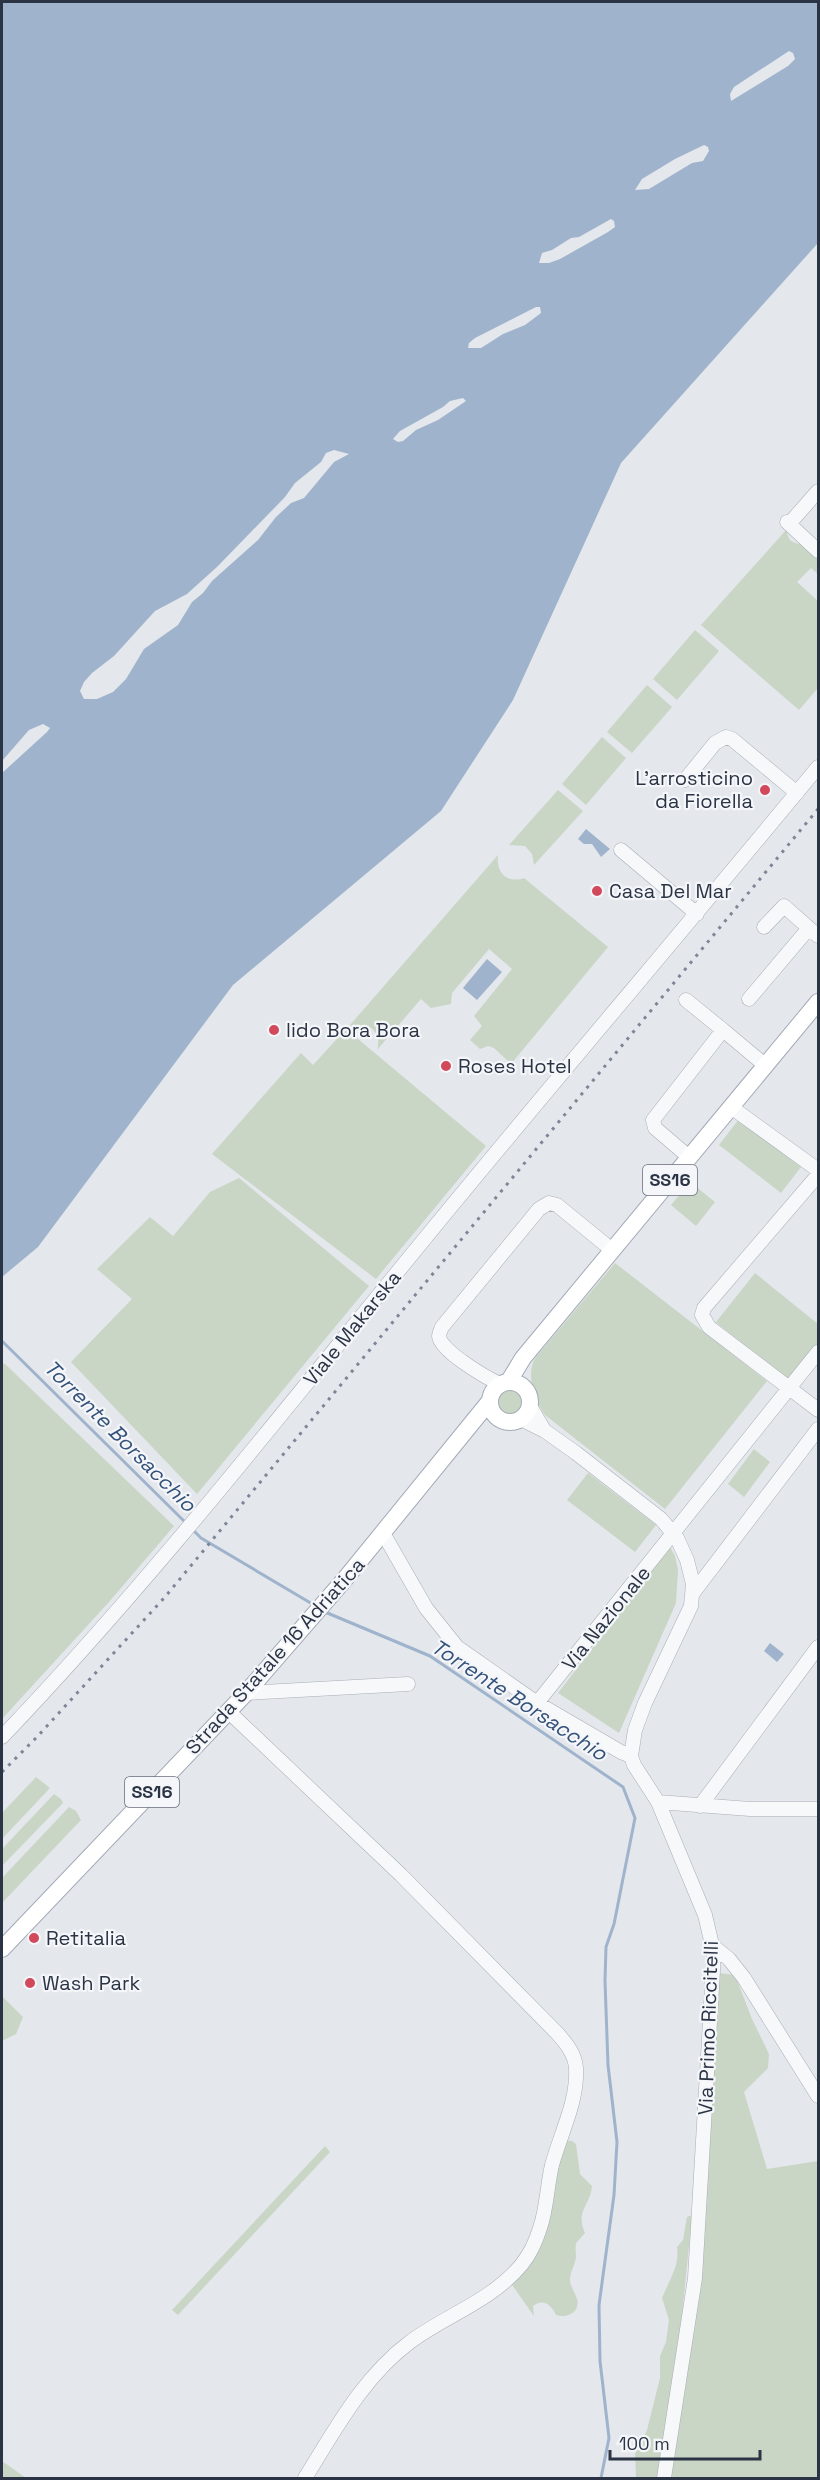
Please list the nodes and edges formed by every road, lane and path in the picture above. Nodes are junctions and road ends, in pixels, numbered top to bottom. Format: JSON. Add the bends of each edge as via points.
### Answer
{"nodes":[{"id":1,"x":819,"y":491,"type":"edge"},
{"id":2,"x":819,"y":551,"type":"edge"},
{"id":3,"x":819,"y":767,"type":"edge"},
{"id":4,"x":685,"y":780,"type":"dead end"},
{"id":5,"x":797,"y":793,"type":"junction"},
{"id":6,"x":621,"y":850,"type":"dead end"},
{"id":7,"x":697,"y":914,"type":"junction"},
{"id":8,"x":764,"y":927,"type":"dead end"},
{"id":9,"x":814,"y":932,"type":"edge"},
{"id":10,"x":748,"y":999,"type":"dead end"},
{"id":11,"x":686,"y":1000,"type":"dead end"},
{"id":12,"x":819,"y":1002,"type":"edge"},
{"id":13,"x":723,"y":1030,"type":"junction"},
{"id":14,"x":766,"y":1066,"type":"junction"},
{"id":15,"x":731,"y":1107,"type":"junction"},
{"id":16,"x":689,"y":1157,"type":"junction"},
{"id":17,"x":819,"y":1173,"type":"edge"},
{"id":18,"x":612,"y":1250,"type":"junction"},
{"id":19,"x":819,"y":1352,"type":"edge"},
{"id":20,"x":789,"y":1388,"type":"junction"},
{"id":21,"x":502,"y":1389,"type":"junction"},
{"id":22,"x":819,"y":1410,"type":"edge"},
{"id":23,"x":526,"y":1412,"type":"junction"},
{"id":24,"x":501,"y":1420,"type":"junction"},
{"id":25,"x":819,"y":1429,"type":"edge"},
{"id":26,"x":464,"y":1432,"type":"junction"},
{"id":27,"x":674,"y":1532,"type":"junction"},
{"id":28,"x":383,"y":1533,"type":"junction"},
{"id":29,"x":693,"y":1593,"type":"junction"},
{"id":30,"x":819,"y":1647,"type":"edge"},
{"id":31,"x":408,"y":1684,"type":"dead end"},
{"id":32,"x":246,"y":1694,"type":"junction"},
{"id":33,"x":537,"y":1703,"type":"junction"},
{"id":34,"x":229,"y":1712,"type":"junction"},
{"id":35,"x":2,"y":1737,"type":"edge"},
{"id":36,"x":631,"y":1756,"type":"junction"},
{"id":37,"x":658,"y":1802,"type":"junction"},
{"id":38,"x":700,"y":1806,"type":"junction"},
{"id":39,"x":819,"y":1809,"type":"edge"},
{"id":40,"x":713,"y":1946,"type":"junction"},
{"id":41,"x":2,"y":1949,"type":"edge"},
{"id":42,"x":819,"y":2097,"type":"edge"},
{"id":43,"x":305,"y":2478,"type":"edge"},
{"id":44,"x":664,"y":2478,"type":"edge"}],
"edges":[{"from":1,"to":2,"type":"street","via":[[788,523]]},
{"from":3,"to":5,"type":"street","name":"Viale Makarska"},
{"from":4,"to":5,"type":"street","via":[[715,743],[726,737]]},
{"from":5,"to":7,"type":"street","name":"Viale Makarska"},
{"from":6,"to":7,"type":"street"},
{"from":7,"to":35,"type":"street","name":"Viale Makarska","via":[[175,1544]]},
{"from":8,"to":9,"type":"street","via":[[784,906]]},
{"from":9,"to":10,"type":"street"},
{"from":11,"to":13,"type":"street"},
{"from":12,"to":14,"type":"main road","name":"Strada Statale 16 Adriatica","number":"SS16"},
{"from":13,"to":14,"type":"street"},
{"from":13,"to":16,"type":"street","via":[[652,1120],[655,1128]]},
{"from":14,"to":15,"type":"main road","name":"Strada Statale 16 Adriatica","number":"SS16"},
{"from":15,"to":16,"type":"main road","name":"Strada Statale 16 Adriatica","number":"SS16"},
{"from":15,"to":17,"type":"street"},
{"from":16,"to":18,"type":"main road","name":"Strada Statale 16 Adriatica","number":"SS16"},
{"from":17,"to":20,"type":"street","via":[[702,1313],[707,1325]]},
{"from":18,"to":21,"type":"main road","name":"Strada Statale 16 Adriatica","number":"SS16"},
{"from":18,"to":21,"type":"street","via":[[557,1205],[549,1203],[541,1207],[440,1331],[443,1344]]},
{"from":19,"to":20,"type":"street","name":"Via Nazionale"},
{"from":20,"to":22,"type":"street"},
{"from":20,"to":27,"type":"street","name":"Via Nazionale"},
{"from":21,"to":23,"type":"main road","via":[[528,1394]]},
{"from":21,"to":24,"type":"main road","via":[[492,1413]]},
{"from":21,"to":26,"type":"main road","name":"Strada Statale 16 Adriatica","number":"SS16"},
{"from":23,"to":24,"type":"main road","via":[[508,1422]]},
{"from":23,"to":27,"type":"street"},
{"from":24,"to":26,"type":"main road"},
{"from":25,"to":29,"type":"street"},
{"from":26,"to":28,"type":"main road","name":"Strada Statale 16 Adriatica","number":"SS16"},
{"from":27,"to":29,"type":"street","via":[[689,1564]]},
{"from":27,"to":33,"type":"street","name":"Via Nazionale"},
{"from":28,"to":32,"type":"main road","name":"Strada Statale 16 Adriatica","number":"SS16"},
{"from":28,"to":33,"type":"street","via":[[426,1608],[451,1642]]},
{"from":29,"to":36,"type":"street","via":[[687,1618],[645,1703]]},
{"from":30,"to":38,"type":"street"},
{"from":31,"to":32,"type":"street"},
{"from":32,"to":34,"type":"main road","name":"Strada Statale 16 Adriatica","number":"SS16"},
{"from":33,"to":36,"type":"street"},
{"from":34,"to":41,"type":"main road","name":"Strada Statale 16 Adriatica","number":"SS16"},
{"from":34,"to":43,"type":"street","via":[[406,1879],[557,2033],[571,2052],[576,2070],[551,2167],[543,2220],[526,2259],[491,2293],[419,2336],[391,2358],[355,2400]]},
{"from":36,"to":37,"type":"street","name":"Via Primo Riccitelli"},
{"from":37,"to":38,"type":"street"},
{"from":37,"to":40,"type":"street","name":"Via Primo Riccitelli","via":[[708,1921]]},
{"from":38,"to":39,"type":"street"},
{"from":40,"to":42,"type":"street","via":[[742,1974]]},
{"from":40,"to":44,"type":"street","name":"Via Primo Riccitelli","via":[[694,2278]]}]}
